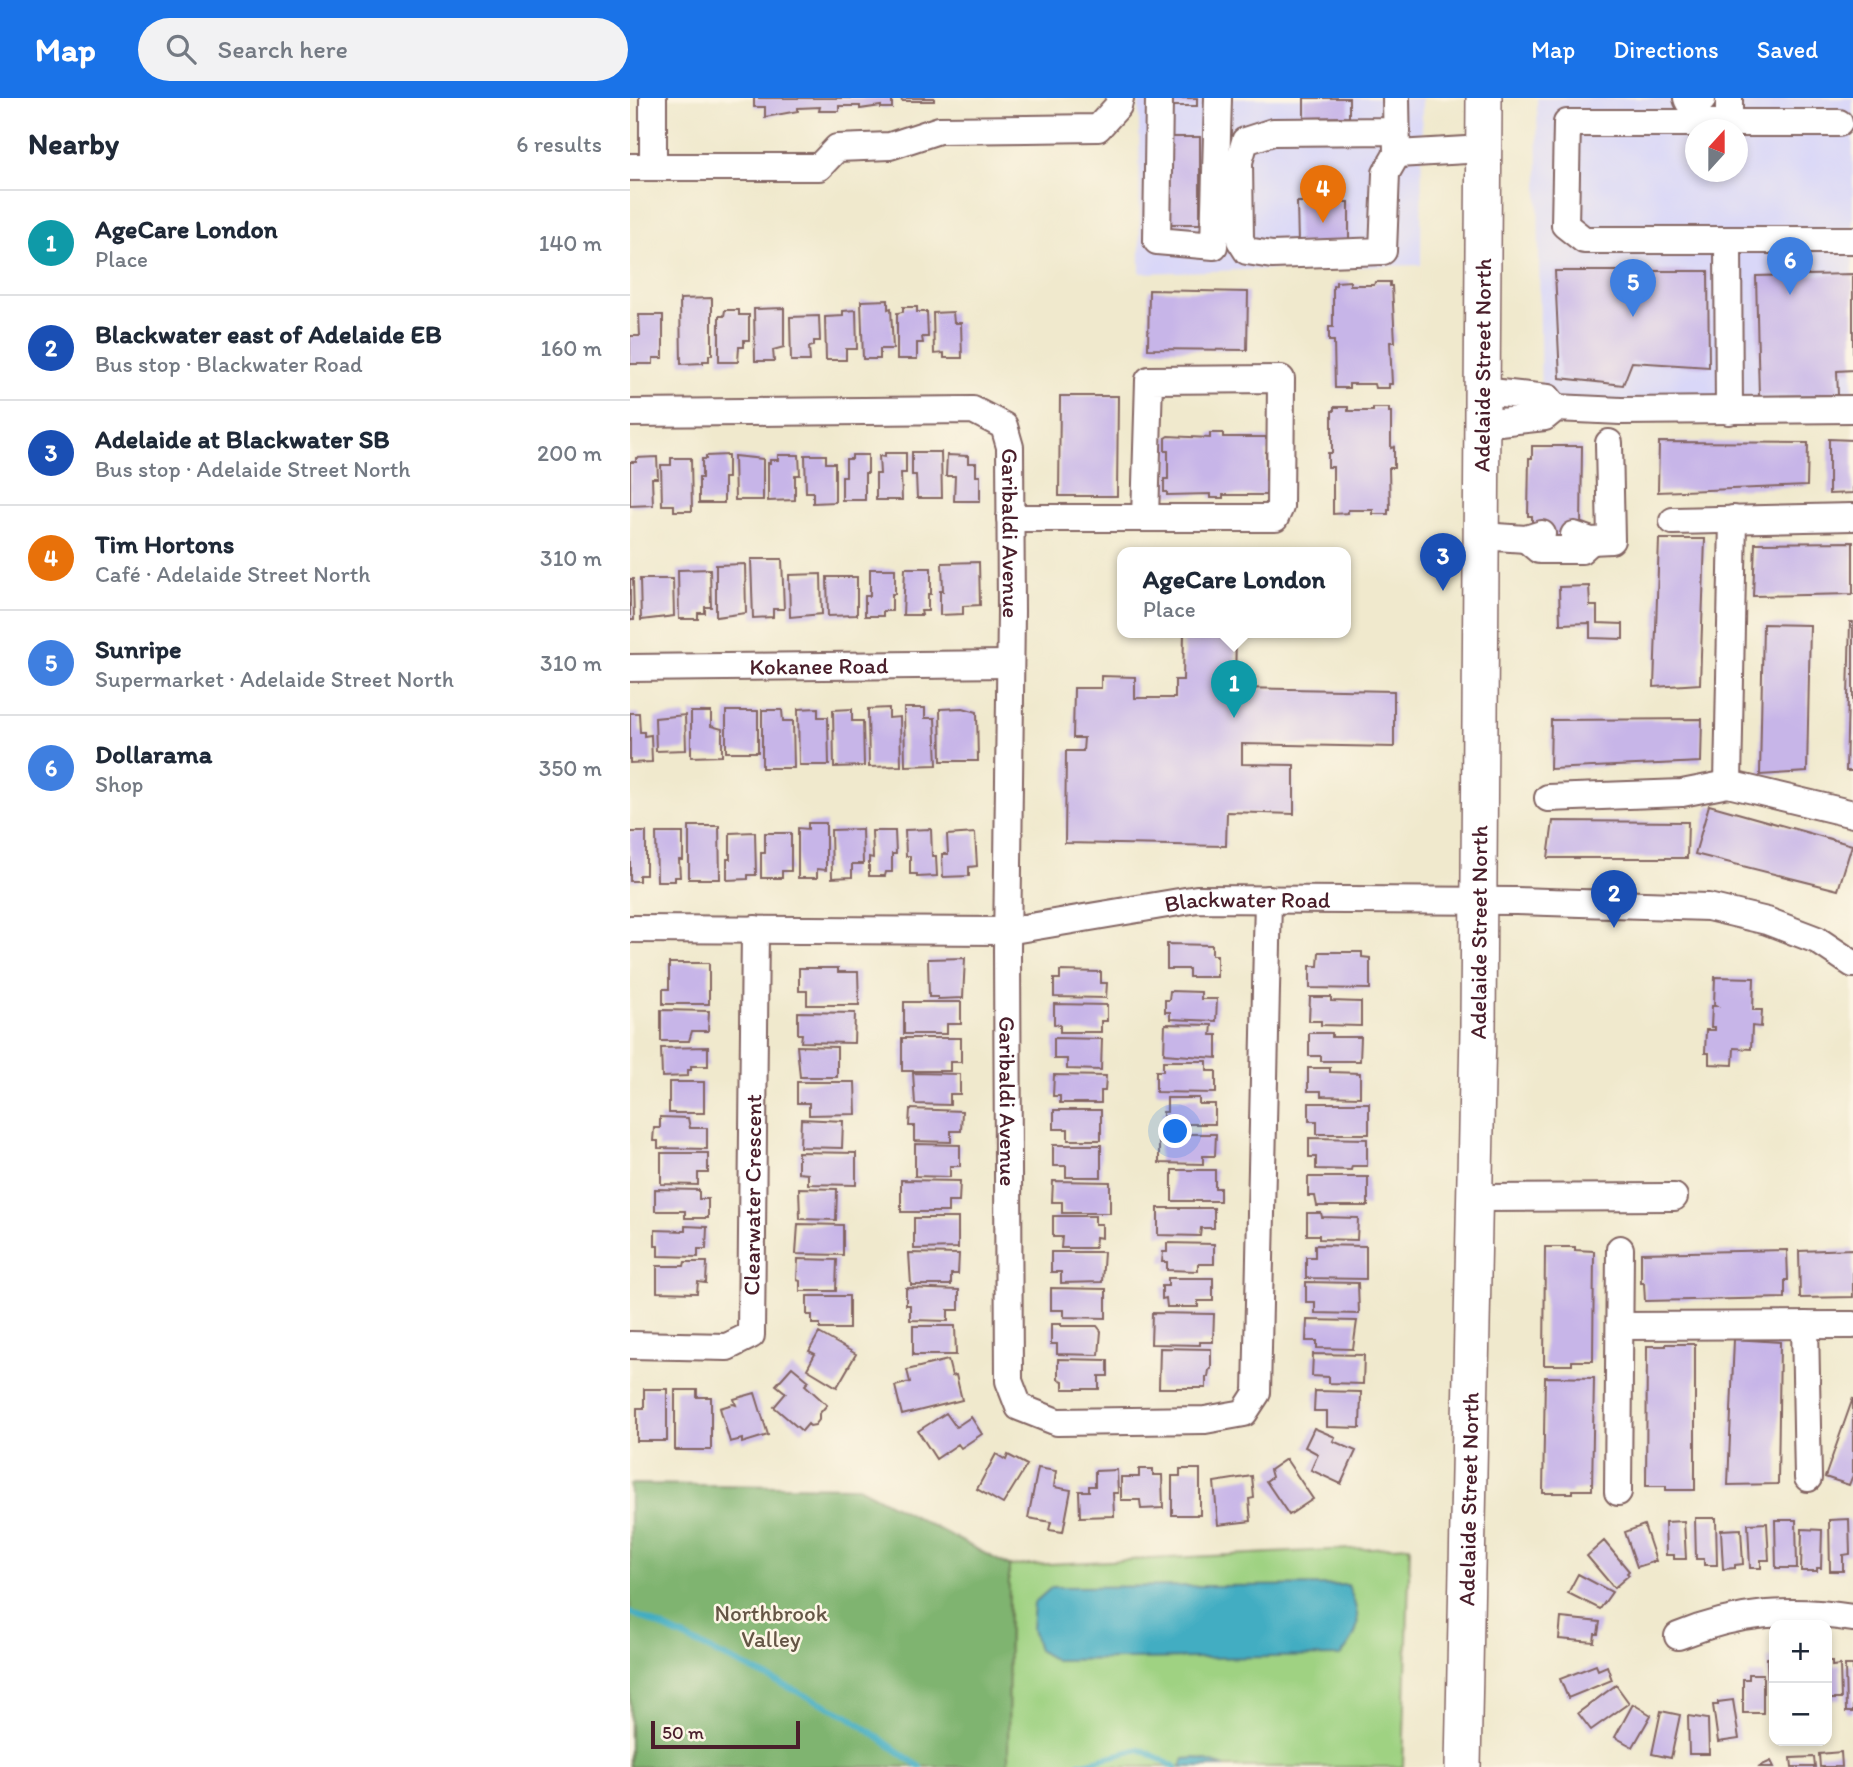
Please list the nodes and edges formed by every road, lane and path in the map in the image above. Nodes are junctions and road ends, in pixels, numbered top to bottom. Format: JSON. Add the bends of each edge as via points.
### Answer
{"nodes":[{"id":1,"x":653,"y":98,"type":"edge"},
{"id":2,"x":1121,"y":98,"type":"edge"},
{"id":3,"x":1159,"y":98,"type":"edge"},
{"id":4,"x":1218,"y":98,"type":"edge"},
{"id":5,"x":1396,"y":98,"type":"edge"},
{"id":6,"x":1484,"y":98,"type":"edge"},
{"id":7,"x":1687,"y":98,"type":"edge"},
{"id":8,"x":1702,"y":98,"type":"edge"},
{"id":9,"x":1729,"y":111,"type":"edge"},
{"id":10,"x":1844,"y":115,"type":"edge"},
{"id":11,"x":1397,"y":142,"type":"junction"},
{"id":12,"x":1484,"y":149,"type":"junction"},
{"id":13,"x":642,"y":167,"type":"edge"},
{"id":14,"x":1853,"y":240,"type":"edge"},
{"id":15,"x":1728,"y":241,"type":"junction"},
{"id":16,"x":1482,"y":407,"type":"junction"},
{"id":17,"x":1853,"y":409,"type":"edge"},
{"id":18,"x":1729,"y":411,"type":"junction"},
{"id":19,"x":630,"y":414,"type":"edge"},
{"id":20,"x":1609,"y":443,"type":"dead end"},
{"id":21,"x":1010,"y":517,"type":"junction"},
{"id":22,"x":1853,"y":517,"type":"edge"},
{"id":23,"x":1145,"y":518,"type":"junction"},
{"id":24,"x":1733,"y":520,"type":"junction"},
{"id":25,"x":1673,"y":521,"type":"dead end"},
{"id":26,"x":1481,"y":536,"type":"junction"},
{"id":27,"x":1009,"y":664,"type":"junction"},
{"id":28,"x":630,"y":668,"type":"edge"},
{"id":29,"x":1728,"y":784,"type":"junction"},
{"id":30,"x":1548,"y":798,"type":"dead end"},
{"id":31,"x":1853,"y":814,"type":"edge"},
{"id":32,"x":1268,"y":899,"type":"junction"},
{"id":33,"x":1478,"y":900,"type":"junction"},
{"id":34,"x":630,"y":929,"type":"edge"},
{"id":35,"x":755,"y":929,"type":"junction"},
{"id":36,"x":1007,"y":931,"type":"junction"},
{"id":37,"x":1853,"y":964,"type":"edge"},
{"id":38,"x":1674,"y":1197,"type":"dead end"},
{"id":39,"x":1474,"y":1198,"type":"junction"},
{"id":40,"x":1620,"y":1249,"type":"dead end"},
{"id":41,"x":1805,"y":1325,"type":"junction"},
{"id":42,"x":1853,"y":1325,"type":"edge"},
{"id":43,"x":1620,"y":1326,"type":"junction"},
{"id":44,"x":630,"y":1345,"type":"edge"},
{"id":45,"x":1808,"y":1478,"type":"dead end"},
{"id":46,"x":1618,"y":1492,"type":"dead end"},
{"id":47,"x":1853,"y":1618,"type":"edge"},
{"id":48,"x":1678,"y":1636,"type":"dead end"},
{"id":49,"x":1463,"y":1767,"type":"edge"}],
"edges":[{"from":1,"to":13,"type":"street"},
{"from":2,"to":13,"type":"street","via":[[1098,128],[939,130],[890,146],[836,148],[819,167]]},
{"from":3,"to":4,"type":"street","via":[[1157,241],[1214,246]]},
{"from":5,"to":11,"type":"street"},
{"from":6,"to":12,"type":"main road","name":"Adelaide Street North"},
{"from":7,"to":8,"type":"street"},
{"from":9,"to":10,"type":"street"},
{"from":9,"to":15,"type":"street","via":[[1567,123],[1565,225],[1584,240]]},
{"from":11,"to":11,"type":"street","via":[[1386,173],[1383,251],[1272,255],[1247,251],[1240,240],[1240,162],[1245,141],[1273,132]]},
{"from":11,"to":12,"type":"street"},
{"from":12,"to":16,"type":"main road","name":"Adelaide Street North"},
{"from":14,"to":15,"type":"street"},
{"from":15,"to":18,"type":"street"},
{"from":16,"to":18,"type":"street","via":[[1545,417],[1556,408]]},
{"from":16,"to":26,"type":"main road","name":"Adelaide Street North"},
{"from":17,"to":18,"type":"street"},
{"from":19,"to":21,"type":"street","name":"Garibaldi Avenue","via":[[973,410],[1004,426],[1010,447]]},
{"from":20,"to":26,"type":"street","via":[[1611,540],[1582,538],[1581,550],[1539,550],[1535,536]]},
{"from":21,"to":23,"type":"street"},
{"from":21,"to":27,"type":"street","name":"Garibaldi Avenue"},
{"from":22,"to":24,"type":"street"},
{"from":23,"to":23,"type":"street","via":[[1275,518],[1280,507],[1281,379],[1149,380]]},
{"from":24,"to":25,"type":"street"},
{"from":24,"to":29,"type":"street"},
{"from":26,"to":33,"type":"main road","name":"Adelaide Street North"},
{"from":27,"to":28,"type":"street","name":"Kokanee Road"},
{"from":27,"to":36,"type":"street","name":"Garibaldi Avenue"},
{"from":29,"to":30,"type":"street","via":[[1682,793]]},
{"from":29,"to":31,"type":"street"},
{"from":32,"to":33,"type":"street","name":"Blackwater Road"},
{"from":32,"to":36,"type":"street","name":"Blackwater Road","via":[[1197,899]]},
{"from":32,"to":36,"type":"street","name":"Garibaldi Avenue","via":[[1257,1393],[1244,1413],[1205,1420],[1057,1422],[1019,1407],[1009,1381]]},
{"from":33,"to":37,"type":"street","name":"Blackwater Road","via":[[1708,907],[1767,921],[1817,940]]},
{"from":33,"to":39,"type":"main road","name":"Adelaide Street North"},
{"from":34,"to":35,"type":"street","name":"Blackwater Road"},
{"from":35,"to":36,"type":"street","name":"Blackwater Road"},
{"from":35,"to":44,"type":"street","name":"Clearwater Crescent","via":[[751,1335],[727,1348]]},
{"from":38,"to":39,"type":"street"},
{"from":39,"to":49,"type":"main road","name":"Adelaide Street North"},
{"from":40,"to":43,"type":"street"},
{"from":41,"to":42,"type":"street"},
{"from":41,"to":43,"type":"street"},
{"from":41,"to":45,"type":"street"},
{"from":43,"to":46,"type":"street"},
{"from":47,"to":48,"type":"street","via":[[1770,1612],[1710,1623]]}]}
